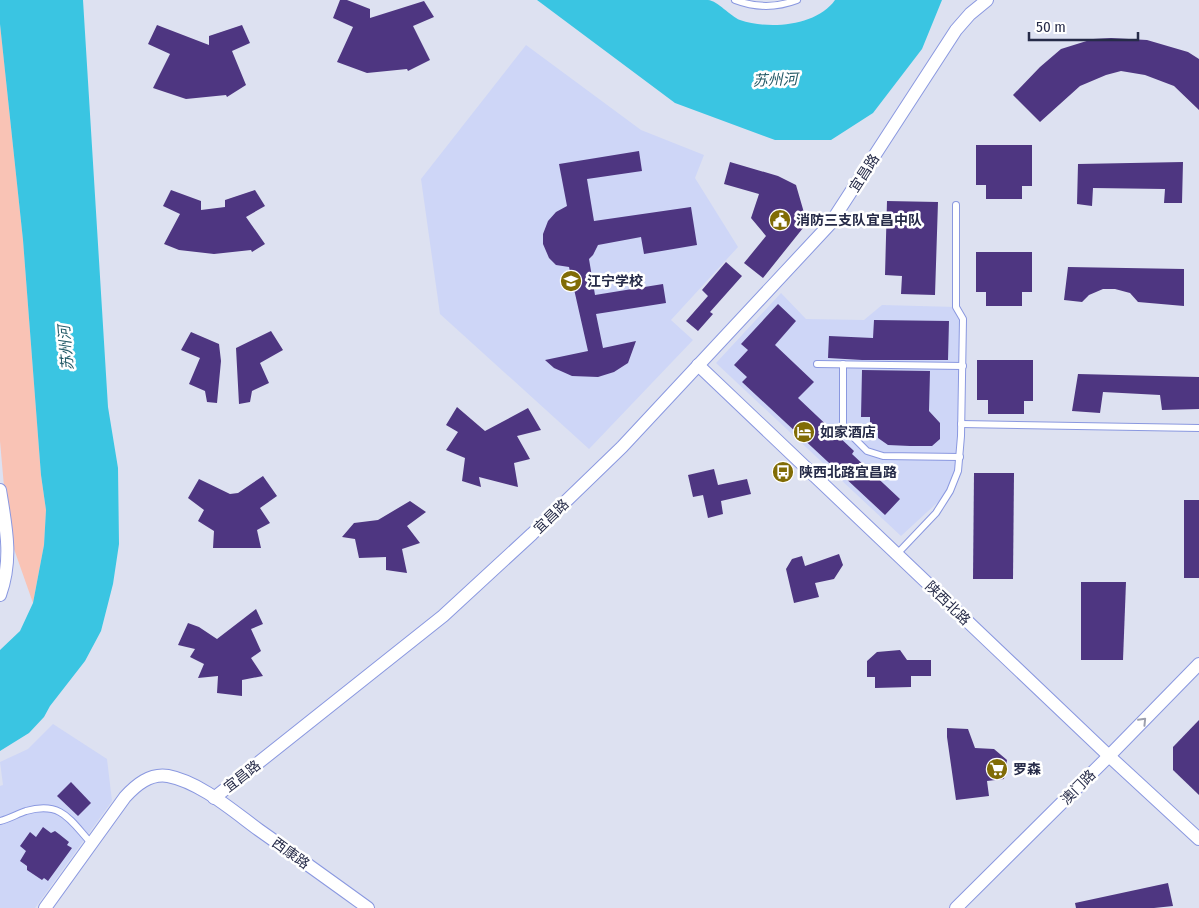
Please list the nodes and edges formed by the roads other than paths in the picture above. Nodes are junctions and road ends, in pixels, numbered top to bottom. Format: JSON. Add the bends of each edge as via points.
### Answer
{"nodes":[{"id":1,"x":735,"y":0,"type":"edge"},
{"id":2,"x":797,"y":0,"type":"edge"},
{"id":3,"x":987,"y":0,"type":"edge"},
{"id":4,"x":956,"y":205,"type":"dead end"},
{"id":5,"x":816,"y":364,"type":"dead end"},
{"id":6,"x":843,"y":364,"type":"junction"},
{"id":7,"x":698,"y":365,"type":"junction"},
{"id":8,"x":963,"y":366,"type":"junction"},
{"id":9,"x":961,"y":424,"type":"junction"},
{"id":10,"x":1199,"y":428,"type":"edge"},
{"id":11,"x":960,"y":457,"type":"junction"},
{"id":12,"x":0,"y":490,"type":"edge"},
{"id":13,"x":897,"y":554,"type":"junction"},
{"id":14,"x":0,"y":595,"type":"edge"},
{"id":15,"x":1199,"y":664,"type":"edge"},
{"id":16,"x":1109,"y":756,"type":"junction"},
{"id":17,"x":214,"y":798,"type":"junction"},
{"id":18,"x":0,"y":821,"type":"edge"},
{"id":19,"x":1199,"y":839,"type":"edge"},
{"id":20,"x":91,"y":843,"type":"junction"},
{"id":21,"x":45,"y":908,"type":"edge"},
{"id":22,"x":368,"y":908,"type":"edge"},
{"id":23,"x":956,"y":908,"type":"edge"}],
"edges":[{"from":1,"to":2,"type":"lane","via":[[766,7]]},
{"from":3,"to":7,"type":"street","name":"宜昌路","via":[[956,30],[830,224]]},
{"from":4,"to":8,"type":"lane","via":[[956,307],[963,319]]},
{"from":5,"to":6,"type":"lane"},
{"from":6,"to":8,"type":"lane"},
{"from":6,"to":11,"type":"lane","via":[[843,428],[868,451],[883,456]]},
{"from":7,"to":13,"type":"street","name":"陕西北路"},
{"from":7,"to":17,"type":"street","name":"宜昌路","via":[[622,447],[443,616]]},
{"from":8,"to":9,"type":"lane"},
{"from":9,"to":10,"type":"lane"},
{"from":9,"to":11,"type":"lane"},
{"from":11,"to":13,"type":"lane","via":[[950,491],[936,513]]},
{"from":12,"to":14,"type":"street","via":[[8,559],[6,581]]},
{"from":13,"to":16,"type":"street","name":"陕西北路"},
{"from":16,"to":15,"type":"street","name":"澳门路","one_way":true},
{"from":16,"to":19,"type":"street","name":"陕西北路"},
{"from":16,"to":23,"type":"street","name":"澳门路"},
{"from":17,"to":20,"type":"street","name":"宜昌路","via":[[183,781],[166,776],[151,778],[136,785]]},
{"from":17,"to":22,"type":"street","name":"西康路"},
{"from":18,"to":20,"type":"lane","via":[[37,808],[54,809],[64,813]]},
{"from":20,"to":21,"type":"street","name":"宜昌路"}]}
